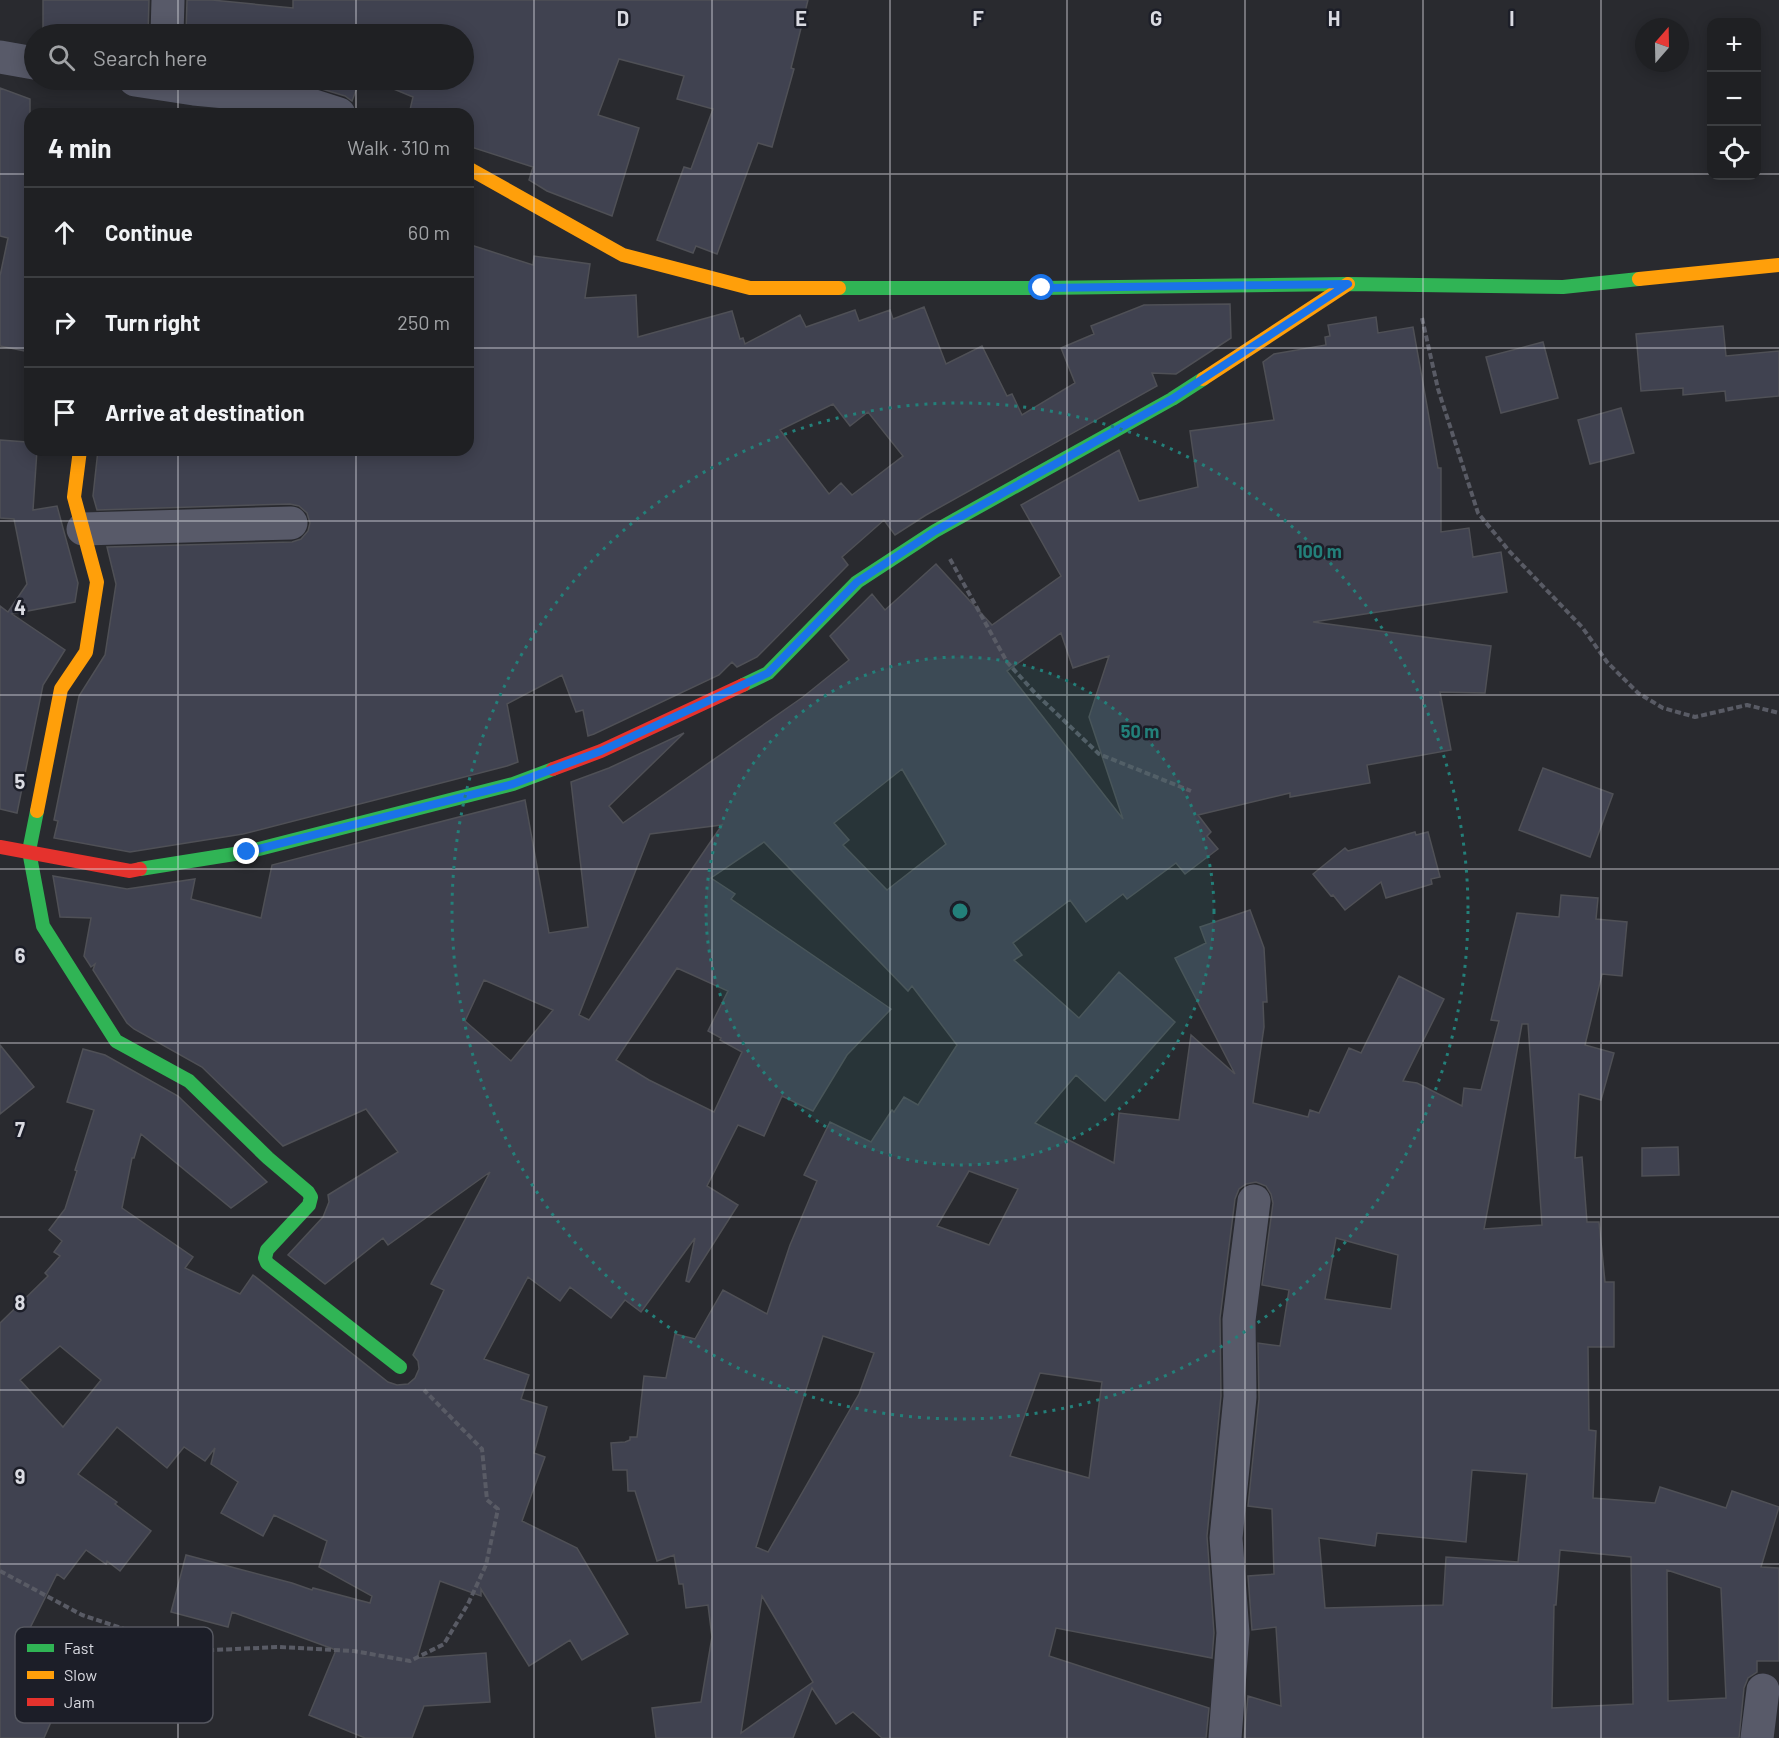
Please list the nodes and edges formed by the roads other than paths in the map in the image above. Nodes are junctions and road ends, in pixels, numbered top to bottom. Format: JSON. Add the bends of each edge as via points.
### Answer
{"nodes":[{"id":1,"x":168,"y":0,"type":"edge"},
{"id":2,"x":167,"y":24,"type":"edge"},
{"id":3,"x":0,"y":57,"type":"edge"},
{"id":4,"x":24,"y":61,"type":"edge"},
{"id":5,"x":175,"y":90,"type":"edge"},
{"id":6,"x":191,"y":94,"type":"edge"},
{"id":7,"x":320,"y":108,"type":"edge"},
{"id":8,"x":474,"y":171,"type":"edge"},
{"id":9,"x":1779,"y":265,"type":"edge"},
{"id":10,"x":1348,"y":284,"type":"junction"},
{"id":11,"x":79,"y":456,"type":"edge"},
{"id":12,"x":291,"y":523,"type":"dead end"},
{"id":13,"x":83,"y":529,"type":"junction"},
{"id":14,"x":0,"y":847,"type":"edge"},
{"id":15,"x":29,"y":851,"type":"junction"},
{"id":16,"x":1254,"y":1201,"type":"dead end"},
{"id":17,"x":400,"y":1367,"type":"road end"},
{"id":18,"x":1763,"y":1690,"type":"dead end"},
{"id":19,"x":1225,"y":1738,"type":"edge"},
{"id":20,"x":1757,"y":1738,"type":"edge"}],
"edges":[{"from":1,"to":2,"type":"street"},
{"from":3,"to":4,"type":"street"},
{"from":5,"to":6,"type":"street"},
{"from":6,"to":7,"type":"street","via":[[289,98]]},
{"from":8,"to":10,"type":"street","via":[[623,255],[750,288]]},
{"from":9,"to":10,"type":"street","via":[[1563,287]]},
{"from":10,"to":15,"type":"street","via":[[1172,399],[935,531],[857,582],[768,673],[601,751],[513,784],[247,852],[130,871]]},
{"from":11,"to":13,"type":"street","via":[[74,497]]},
{"from":12,"to":13,"type":"street"},
{"from":13,"to":15,"type":"street","via":[[97,582],[86,652],[62,689]]},
{"from":14,"to":15,"type":"street"},
{"from":15,"to":17,"type":"street","via":[[43,926],[116,1041],[189,1081],[311,1197],[267,1250],[267,1263]]},
{"from":16,"to":19,"type":"street","via":[[1239,1320],[1240,1397],[1226,1538],[1233,1633]]},
{"from":18,"to":20,"type":"street"}]}
